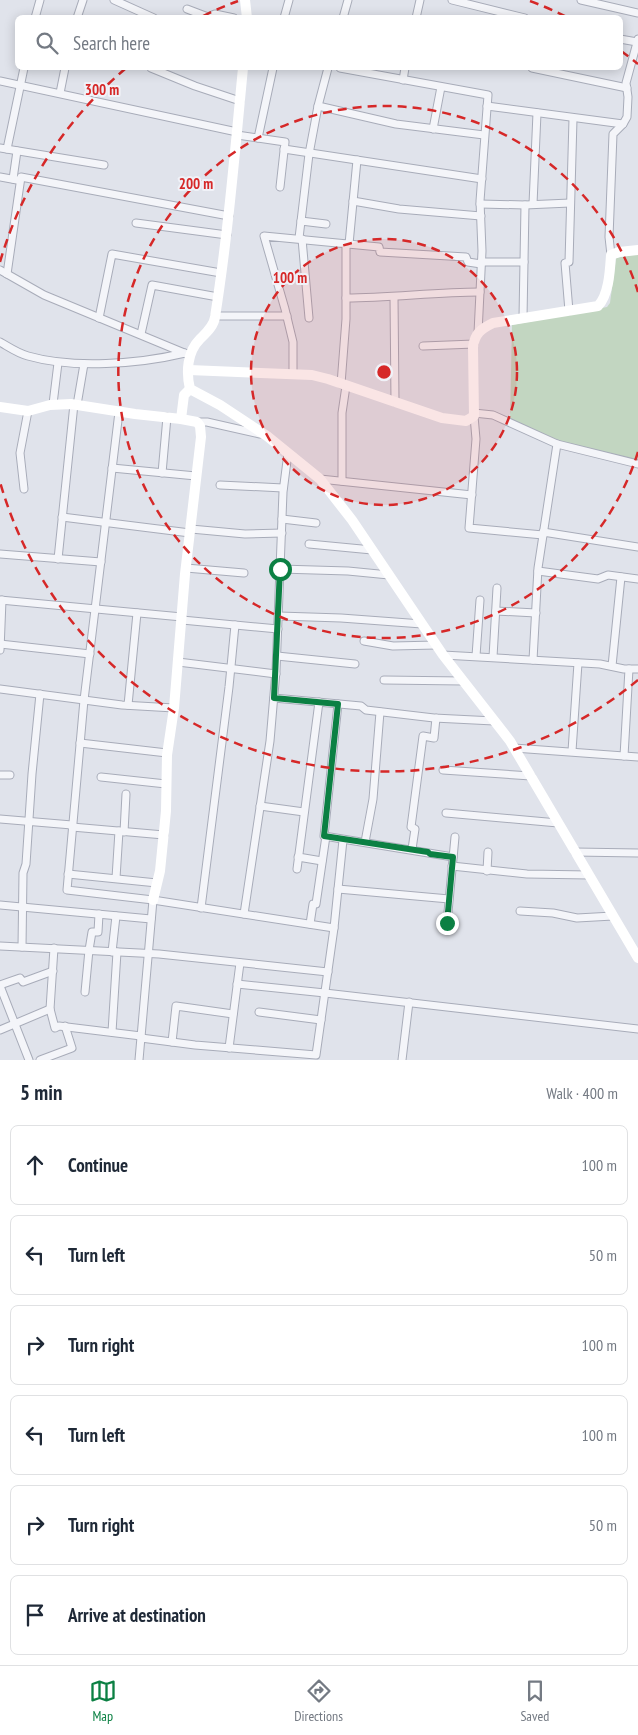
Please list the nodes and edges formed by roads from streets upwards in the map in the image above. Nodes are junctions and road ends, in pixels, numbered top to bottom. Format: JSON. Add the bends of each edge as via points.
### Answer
{"nodes":[{"id":1,"x":40,"y":0,"type":"edge"},
{"id":2,"x":83,"y":0,"type":"edge"},
{"id":3,"x":114,"y":0,"type":"edge"},
{"id":4,"x":245,"y":0,"type":"edge"},
{"id":5,"x":289,"y":0,"type":"edge"},
{"id":6,"x":348,"y":0,"type":"edge"},
{"id":7,"x":420,"y":0,"type":"edge"},
{"id":8,"x":452,"y":0,"type":"edge"},
{"id":9,"x":581,"y":0,"type":"edge"},
{"id":10,"x":187,"y":9,"type":"dead end"},
{"id":11,"x":638,"y":13,"type":"edge"},
{"id":12,"x":36,"y":15,"type":"edge"},
{"id":13,"x":79,"y":15,"type":"edge"},
{"id":14,"x":147,"y":15,"type":"edge"},
{"id":15,"x":203,"y":15,"type":"edge"},
{"id":16,"x":247,"y":15,"type":"edge"},
{"id":17,"x":285,"y":15,"type":"edge"},
{"id":18,"x":344,"y":15,"type":"edge"},
{"id":19,"x":417,"y":15,"type":"edge"},
{"id":20,"x":513,"y":15,"type":"edge"},
{"id":21,"x":623,"y":39,"type":"edge"},
{"id":22,"x":637,"y":40,"type":"edge"},
{"id":23,"x":24,"y":70,"type":"edge"},
{"id":24,"x":65,"y":70,"type":"edge"},
{"id":25,"x":156,"y":70,"type":"edge"},
{"id":26,"x":243,"y":70,"type":"edge"},
{"id":27,"x":273,"y":70,"type":"edge"},
{"id":28,"x":327,"y":70,"type":"edge"},
{"id":29,"x":350,"y":70,"type":"edge"},
{"id":30,"x":405,"y":70,"type":"edge"},
{"id":31,"x":542,"y":70,"type":"edge"},
{"id":32,"x":403,"y":80,"type":"junction"},
{"id":33,"x":0,"y":81,"type":"edge"},
{"id":34,"x":20,"y":85,"type":"junction"},
{"id":35,"x":441,"y":87,"type":"junction"},
{"id":36,"x":627,"y":88,"type":"junction"},
{"id":37,"x":60,"y":93,"type":"junction"},
{"id":38,"x":240,"y":101,"type":"junction"},
{"id":39,"x":318,"y":106,"type":"junction"},
{"id":40,"x":487,"y":106,"type":"junction"},
{"id":41,"x":538,"y":113,"type":"junction"},
{"id":42,"x":573,"y":118,"type":"junction"},
{"id":43,"x":623,"y":124,"type":"junction"},
{"id":44,"x":434,"y":129,"type":"junction"},
{"id":45,"x":237,"y":134,"type":"junction"},
{"id":46,"x":484,"y":135,"type":"junction"},
{"id":47,"x":258,"y":138,"type":"junction"},
{"id":48,"x":4,"y":149,"type":"edge"},
{"id":49,"x":284,"y":149,"type":"junction"},
{"id":50,"x":17,"y":151,"type":"junction"},
{"id":51,"x":310,"y":154,"type":"junction"},
{"id":52,"x":357,"y":160,"type":"junction"},
{"id":53,"x":104,"y":165,"type":"dead end"},
{"id":54,"x":0,"y":177,"type":"edge"},
{"id":55,"x":16,"y":179,"type":"junction"},
{"id":56,"x":482,"y":179,"type":"junction"},
{"id":57,"x":280,"y":187,"type":"dead end"},
{"id":58,"x":353,"y":201,"type":"junction"},
{"id":59,"x":570,"y":203,"type":"junction"},
{"id":60,"x":480,"y":204,"type":"junction"},
{"id":61,"x":529,"y":205,"type":"junction"},
{"id":62,"x":229,"y":216,"type":"junction"},
{"id":63,"x":481,"y":216,"type":"junction"},
{"id":64,"x":302,"y":221,"type":"junction"},
{"id":65,"x":136,"y":223,"type":"dead end"},
{"id":66,"x":326,"y":224,"type":"dead end"},
{"id":67,"x":227,"y":235,"type":"junction"},
{"id":68,"x":301,"y":238,"type":"junction"},
{"id":69,"x":348,"y":244,"type":"junction"},
{"id":70,"x":638,"y":250,"type":"edge"},
{"id":71,"x":611,"y":255,"type":"junction"},
{"id":72,"x":524,"y":262,"type":"junction"},
{"id":73,"x":481,"y":263,"type":"junction"},
{"id":74,"x":3,"y":272,"type":"edge"},
{"id":75,"x":221,"y":273,"type":"junction"},
{"id":76,"x":480,"y":292,"type":"junction"},
{"id":77,"x":218,"y":297,"type":"junction"},
{"id":78,"x":394,"y":297,"type":"junction"},
{"id":79,"x":346,"y":298,"type":"junction"},
{"id":80,"x":569,"y":311,"type":"junction"},
{"id":81,"x":215,"y":316,"type":"junction"},
{"id":82,"x":287,"y":316,"type":"junction"},
{"id":83,"x":99,"y":318,"type":"junction"},
{"id":84,"x":309,"y":318,"type":"dead end"},
{"id":85,"x":523,"y":318,"type":"junction"},
{"id":86,"x":478,"y":333,"type":"junction"},
{"id":87,"x":141,"y":334,"type":"junction"},
{"id":88,"x":0,"y":342,"type":"edge"},
{"id":89,"x":474,"y":344,"type":"junction"},
{"id":90,"x":423,"y":346,"type":"dead end"},
{"id":91,"x":187,"y":354,"type":"junction"},
{"id":92,"x":58,"y":363,"type":"junction"},
{"id":93,"x":84,"y":364,"type":"junction"},
{"id":94,"x":189,"y":370,"type":"junction"},
{"id":95,"x":292,"y":374,"type":"junction"},
{"id":96,"x":343,"y":385,"type":"junction"},
{"id":97,"x":190,"y":389,"type":"junction"},
{"id":98,"x":395,"y":402,"type":"junction"},
{"id":99,"x":53,"y":404,"type":"junction"},
{"id":100,"x":75,"y":405,"type":"junction"},
{"id":101,"x":0,"y":408,"type":"edge"},
{"id":102,"x":28,"y":411,"type":"junction"},
{"id":103,"x":119,"y":412,"type":"junction"},
{"id":104,"x":474,"y":415,"type":"junction"},
{"id":105,"x":167,"y":417,"type":"junction"},
{"id":106,"x":181,"y":419,"type":"junction"},
{"id":107,"x":197,"y":422,"type":"junction"},
{"id":108,"x":266,"y":435,"type":"junction"},
{"id":109,"x":557,"y":444,"type":"junction"},
{"id":110,"x":288,"y":453,"type":"junction"},
{"id":111,"x":638,"y":464,"type":"edge"},
{"id":112,"x":112,"y":468,"type":"junction"},
{"id":113,"x":162,"y":473,"type":"junction"},
{"id":114,"x":196,"y":476,"type":"junction"},
{"id":115,"x":320,"y":479,"type":"junction"},
{"id":116,"x":342,"y":481,"type":"junction"},
{"id":117,"x":220,"y":485,"type":"dead end"},
{"id":118,"x":283,"y":488,"type":"junction"},
{"id":119,"x":24,"y":489,"type":"dead end"},
{"id":120,"x":472,"y":495,"type":"junction"},
{"id":121,"x":62,"y":517,"type":"junction"},
{"id":122,"x":282,"y":518,"type":"junction"},
{"id":123,"x":106,"y":522,"type":"junction"},
{"id":124,"x":316,"y":523,"type":"dead end"},
{"id":125,"x":190,"y":531,"type":"junction"},
{"id":126,"x":282,"y":533,"type":"junction"},
{"id":127,"x":543,"y":533,"type":"junction"},
{"id":128,"x":309,"y":544,"type":"dead end"},
{"id":129,"x":638,"y":546,"type":"edge"},
{"id":130,"x":372,"y":550,"type":"junction"},
{"id":131,"x":0,"y":554,"type":"edge"},
{"id":132,"x":58,"y":559,"type":"junction"},
{"id":133,"x":101,"y":562,"type":"junction"},
{"id":134,"x":186,"y":568,"type":"junction"},
{"id":135,"x":280,"y":569,"type":"junction"},
{"id":136,"x":538,"y":571,"type":"junction"},
{"id":137,"x":244,"y":573,"type":"dead end"},
{"id":138,"x":389,"y":574,"type":"junction"},
{"id":139,"x":621,"y":577,"type":"junction"},
{"id":140,"x":638,"y":579,"type":"edge"},
{"id":141,"x":497,"y":588,"type":"dead end"},
{"id":142,"x":1,"y":600,"type":"edge"},
{"id":143,"x":480,"y":600,"type":"dead end"},
{"id":144,"x":96,"y":609,"type":"junction"},
{"id":145,"x":496,"y":610,"type":"junction"},
{"id":146,"x":138,"y":613,"type":"junction"},
{"id":147,"x":536,"y":613,"type":"junction"},
{"id":148,"x":278,"y":616,"type":"junction"},
{"id":149,"x":182,"y":618,"type":"junction"},
{"id":150,"x":422,"y":624,"type":"junction"},
{"id":151,"x":235,"y":625,"type":"junction"},
{"id":152,"x":278,"y":629,"type":"junction"},
{"id":153,"x":364,"y":641,"type":"dead end"},
{"id":154,"x":0,"y":644,"type":"edge"},
{"id":155,"x":436,"y":645,"type":"junction"},
{"id":156,"x":0,"y":650,"type":"edge"},
{"id":157,"x":90,"y":654,"type":"junction"},
{"id":158,"x":443,"y":655,"type":"junction"},
{"id":159,"x":277,"y":656,"type":"junction"},
{"id":160,"x":476,"y":656,"type":"junction"},
{"id":161,"x":493,"y":657,"type":"junction"},
{"id":162,"x":533,"y":660,"type":"junction"},
{"id":163,"x":178,"y":662,"type":"junction"},
{"id":164,"x":578,"y":662,"type":"junction"},
{"id":165,"x":355,"y":664,"type":"dead end"},
{"id":166,"x":612,"y":666,"type":"junction"},
{"id":167,"x":231,"y":669,"type":"junction"},
{"id":168,"x":629,"y":669,"type":"junction"},
{"id":169,"x":638,"y":669,"type":"edge"},
{"id":170,"x":276,"y":674,"type":"junction"},
{"id":171,"x":384,"y":680,"type":"dead end"},
{"id":172,"x":463,"y":681,"type":"junction"},
{"id":173,"x":0,"y":689,"type":"edge"},
{"id":174,"x":40,"y":694,"type":"junction"},
{"id":175,"x":274,"y":698,"type":"junction"},
{"id":176,"x":84,"y":700,"type":"junction"},
{"id":177,"x":319,"y":702,"type":"junction"},
{"id":178,"x":338,"y":704,"type":"junction"},
{"id":179,"x":128,"y":705,"type":"junction"},
{"id":180,"x":174,"y":708,"type":"junction"},
{"id":181,"x":380,"y":712,"type":"junction"},
{"id":182,"x":436,"y":718,"type":"junction"},
{"id":183,"x":494,"y":720,"type":"junction"},
{"id":184,"x":80,"y":743,"type":"junction"},
{"id":185,"x":514,"y":748,"type":"junction"},
{"id":186,"x":572,"y":751,"type":"junction"},
{"id":187,"x":167,"y":753,"type":"junction"},
{"id":188,"x":624,"y":756,"type":"junction"},
{"id":189,"x":638,"y":757,"type":"edge"},
{"id":190,"x":443,"y":770,"type":"dead end"},
{"id":191,"x":0,"y":775,"type":"edge"},
{"id":192,"x":10,"y":776,"type":"dead end"},
{"id":193,"x":531,"y":776,"type":"junction"},
{"id":194,"x":101,"y":777,"type":"dead end"},
{"id":195,"x":166,"y":784,"type":"junction"},
{"id":196,"x":126,"y":794,"type":"dead end"},
{"id":197,"x":260,"y":806,"type":"junction"},
{"id":198,"x":304,"y":812,"type":"junction"},
{"id":199,"x":446,"y":812,"type":"dead end"},
{"id":200,"x":0,"y":819,"type":"edge"},
{"id":201,"x":28,"y":821,"type":"junction"},
{"id":202,"x":558,"y":823,"type":"junction"},
{"id":203,"x":72,"y":826,"type":"junction"},
{"id":204,"x":122,"y":832,"type":"junction"},
{"id":205,"x":164,"y":836,"type":"junction"},
{"id":206,"x":326,"y":836,"type":"junction"},
{"id":207,"x":455,"y":837,"type":"dead end"},
{"id":208,"x":343,"y":840,"type":"junction"},
{"id":209,"x":365,"y":842,"type":"junction"},
{"id":210,"x":412,"y":849,"type":"junction"},
{"id":211,"x":488,"y":852,"type":"dead end"},
{"id":212,"x":575,"y":852,"type":"junction"},
{"id":213,"x":638,"y":853,"type":"edge"},
{"id":214,"x":298,"y":857,"type":"junction"},
{"id":215,"x":453,"y":857,"type":"junction"},
{"id":216,"x":322,"y":861,"type":"junction"},
{"id":217,"x":452,"y":866,"type":"junction"},
{"id":218,"x":297,"y":869,"type":"dead end"},
{"id":219,"x":486,"y":871,"type":"junction"},
{"id":220,"x":68,"y":874,"type":"junction"},
{"id":221,"x":588,"y":875,"type":"junction"},
{"id":222,"x":116,"y":878,"type":"junction"},
{"id":223,"x":157,"y":882,"type":"junction"},
{"id":224,"x":338,"y":889,"type":"junction"},
{"id":225,"x":449,"y":899,"type":"junction"},
{"id":226,"x":153,"y":900,"type":"junction"},
{"id":227,"x":0,"y":906,"type":"edge"},
{"id":228,"x":22,"y":908,"type":"junction"},
{"id":229,"x":201,"y":908,"type":"junction"},
{"id":230,"x":520,"y":911,"type":"dead end"},
{"id":231,"x":99,"y":914,"type":"junction"},
{"id":232,"x":244,"y":914,"type":"junction"},
{"id":233,"x":116,"y":916,"type":"junction"},
{"id":234,"x":613,"y":916,"type":"junction"},
{"id":235,"x":151,"y":919,"type":"junction"},
{"id":236,"x":447,"y":923,"type":"dead end"},
{"id":237,"x":310,"y":924,"type":"junction"},
{"id":238,"x":334,"y":928,"type":"junction"},
{"id":239,"x":0,"y":946,"type":"edge"},
{"id":240,"x":22,"y":947,"type":"junction"},
{"id":241,"x":54,"y":948,"type":"junction"},
{"id":242,"x":89,"y":950,"type":"junction"},
{"id":243,"x":114,"y":952,"type":"junction"},
{"id":244,"x":147,"y":954,"type":"junction"},
{"id":245,"x":638,"y":958,"type":"edge"},
{"id":246,"x":240,"y":963,"type":"junction"},
{"id":247,"x":53,"y":971,"type":"junction"},
{"id":248,"x":328,"y":972,"type":"junction"},
{"id":249,"x":237,"y":984,"type":"junction"},
{"id":250,"x":0,"y":985,"type":"edge"},
{"id":251,"x":85,"y":992,"type":"dead end"},
{"id":252,"x":325,"y":993,"type":"junction"},
{"id":253,"x":410,"y":1002,"type":"junction"},
{"id":254,"x":3,"y":1004,"type":"edge"},
{"id":255,"x":50,"y":1009,"type":"junction"},
{"id":256,"x":259,"y":1012,"type":"dead end"},
{"id":257,"x":233,"y":1014,"type":"junction"},
{"id":258,"x":321,"y":1020,"type":"junction"},
{"id":259,"x":15,"y":1024,"type":"junction"},
{"id":260,"x":65,"y":1026,"type":"junction"},
{"id":261,"x":638,"y":1029,"type":"edge"},
{"id":262,"x":0,"y":1030,"type":"edge"},
{"id":263,"x":112,"y":1032,"type":"junction"},
{"id":264,"x":141,"y":1037,"type":"junction"},
{"id":265,"x":172,"y":1042,"type":"junction"},
{"id":266,"x":229,"y":1048,"type":"junction"},
{"id":267,"x":29,"y":1060,"type":"edge"},
{"id":268,"x":40,"y":1060,"type":"edge"},
{"id":269,"x":139,"y":1060,"type":"edge"},
{"id":270,"x":402,"y":1060,"type":"edge"}],
"edges":[{"from":1,"to":12,"type":"street"},
{"from":2,"to":13,"type":"street"},
{"from":3,"to":14,"type":"street"},
{"from":4,"to":16,"type":"street"},
{"from":5,"to":17,"type":"street"},
{"from":6,"to":18,"type":"street"},
{"from":7,"to":19,"type":"street"},
{"from":8,"to":20,"type":"street"},
{"from":9,"to":11,"type":"street"},
{"from":10,"to":15,"type":"street"},
{"from":21,"to":22,"type":"street"},
{"from":22,"to":36,"type":"street"},
{"from":23,"to":34,"type":"street"},
{"from":24,"to":37,"type":"street"},
{"from":25,"to":38,"type":"street"},
{"from":26,"to":38,"type":"street"},
{"from":27,"to":47,"type":"street"},
{"from":28,"to":39,"type":"street"},
{"from":29,"to":32,"type":"street"},
{"from":30,"to":32,"type":"street"},
{"from":31,"to":36,"type":"street"},
{"from":32,"to":35,"type":"street"},
{"from":33,"to":34,"type":"street"},
{"from":34,"to":37,"type":"street"},
{"from":34,"to":48,"type":"street"},
{"from":35,"to":40,"type":"street","via":[[488,95]]},
{"from":35,"to":44,"type":"street"},
{"from":36,"to":43,"type":"street","via":[[627,117]]},
{"from":37,"to":45,"type":"street"},
{"from":38,"to":45,"type":"street"},
{"from":39,"to":44,"type":"street"},
{"from":39,"to":51,"type":"street"},
{"from":40,"to":41,"type":"street"},
{"from":40,"to":46,"type":"street"},
{"from":41,"to":42,"type":"street"},
{"from":41,"to":61,"type":"street"},
{"from":42,"to":43,"type":"street"},
{"from":42,"to":59,"type":"street"},
{"from":43,"to":71,"type":"street","via":[[612,134]]},
{"from":44,"to":46,"type":"street"},
{"from":45,"to":47,"type":"street"},
{"from":45,"to":62,"type":"street"},
{"from":46,"to":56,"type":"street"},
{"from":47,"to":49,"type":"street","via":[[285,142]]},
{"from":48,"to":50,"type":"street"},
{"from":49,"to":51,"type":"street"},
{"from":49,"to":57,"type":"street"},
{"from":50,"to":53,"type":"street"},
{"from":50,"to":55,"type":"street"},
{"from":51,"to":52,"type":"street"},
{"from":51,"to":64,"type":"street"},
{"from":52,"to":56,"type":"street"},
{"from":52,"to":58,"type":"street"},
{"from":54,"to":55,"type":"street"},
{"from":55,"to":62,"type":"street","via":[[66,184]]},
{"from":55,"to":74,"type":"street"},
{"from":56,"to":60,"type":"street"},
{"from":58,"to":63,"type":"street","via":[[399,209]]},
{"from":58,"to":69,"type":"street"},
{"from":59,"to":61,"type":"street"},
{"from":59,"to":80,"type":"street","via":[[569,262],[565,262]]},
{"from":60,"to":61,"type":"street"},
{"from":60,"to":63,"type":"street"},
{"from":61,"to":72,"type":"street"},
{"from":62,"to":67,"type":"street"},
{"from":63,"to":73,"type":"street"},
{"from":64,"to":66,"type":"street"},
{"from":64,"to":68,"type":"street"},
{"from":65,"to":67,"type":"street"},
{"from":67,"to":75,"type":"street"},
{"from":68,"to":69,"type":"street"},
{"from":68,"to":82,"type":"street","via":[[264,236]]},
{"from":68,"to":84,"type":"street"},
{"from":69,"to":73,"type":"street","via":[[379,247],[380,252],[466,257],[468,262]]},
{"from":69,"to":79,"type":"street"},
{"from":70,"to":71,"type":"street"},
{"from":71,"to":80,"type":"street","via":[[603,301],[598,306]]},
{"from":72,"to":73,"type":"street"},
{"from":72,"to":85,"type":"street"},
{"from":73,"to":76,"type":"street"},
{"from":74,"to":83,"type":"street","via":[[44,295]]},
{"from":75,"to":77,"type":"street"},
{"from":75,"to":83,"type":"street","via":[[112,254]]},
{"from":76,"to":78,"type":"street"},
{"from":76,"to":86,"type":"street"},
{"from":77,"to":81,"type":"street"},
{"from":77,"to":87,"type":"street","via":[[152,285]]},
{"from":78,"to":79,"type":"street"},
{"from":78,"to":98,"type":"street"},
{"from":79,"to":96,"type":"street"},
{"from":80,"to":85,"type":"street"},
{"from":81,"to":82,"type":"street"},
{"from":81,"to":91,"type":"street"},
{"from":82,"to":95,"type":"street","via":[[293,342]]},
{"from":83,"to":87,"type":"street"},
{"from":85,"to":86,"type":"street","via":[[493,323]]},
{"from":86,"to":89,"type":"street"},
{"from":87,"to":91,"type":"street"},
{"from":88,"to":92,"type":"street","via":[[27,356]]},
{"from":89,"to":90,"type":"street"},
{"from":89,"to":104,"type":"street"},
{"from":91,"to":93,"type":"street","via":[[137,362]]},
{"from":91,"to":94,"type":"street"},
{"from":92,"to":93,"type":"street"},
{"from":92,"to":99,"type":"street"},
{"from":93,"to":100,"type":"street"},
{"from":94,"to":95,"type":"street"},
{"from":94,"to":97,"type":"street"},
{"from":95,"to":96,"type":"street","via":[[312,375]]},
{"from":96,"to":98,"type":"street"},
{"from":96,"to":116,"type":"street"},
{"from":97,"to":106,"type":"street","via":[[184,395]]},
{"from":97,"to":108,"type":"street"},
{"from":98,"to":104,"type":"street","via":[[442,418],[466,421]]},
{"from":99,"to":100,"type":"street"},
{"from":99,"to":102,"type":"street"},
{"from":100,"to":103,"type":"street"},
{"from":100,"to":121,"type":"street"},
{"from":101,"to":102,"type":"street"},
{"from":102,"to":119,"type":"street","via":[[20,453]]},
{"from":103,"to":105,"type":"street"},
{"from":103,"to":112,"type":"street"},
{"from":104,"to":109,"type":"street","via":[[493,416]]},
{"from":104,"to":120,"type":"street","via":[[476,439]]},
{"from":105,"to":106,"type":"street"},
{"from":105,"to":113,"type":"street"},
{"from":106,"to":107,"type":"street"},
{"from":107,"to":108,"type":"street"},
{"from":107,"to":114,"type":"street","via":[[201,430]]},
{"from":108,"to":110,"type":"street"},
{"from":109,"to":111,"type":"street"},
{"from":109,"to":127,"type":"street"},
{"from":110,"to":115,"type":"street"},
{"from":110,"to":118,"type":"street"},
{"from":112,"to":113,"type":"street"},
{"from":112,"to":123,"type":"street"},
{"from":113,"to":114,"type":"street"},
{"from":114,"to":125,"type":"street"},
{"from":115,"to":116,"type":"street"},
{"from":115,"to":130,"type":"street"},
{"from":116,"to":120,"type":"street"},
{"from":117,"to":118,"type":"street"},
{"from":118,"to":122,"type":"street"},
{"from":120,"to":127,"type":"street","via":[[468,528]]},
{"from":121,"to":123,"type":"street"},
{"from":121,"to":132,"type":"street"},
{"from":122,"to":124,"type":"street"},
{"from":122,"to":126,"type":"street"},
{"from":123,"to":125,"type":"street"},
{"from":123,"to":133,"type":"street"},
{"from":125,"to":126,"type":"street"},
{"from":125,"to":134,"type":"street"},
{"from":126,"to":135,"type":"street"},
{"from":127,"to":129,"type":"street"},
{"from":127,"to":136,"type":"street"},
{"from":128,"to":130,"type":"street"},
{"from":130,"to":138,"type":"street"},
{"from":131,"to":132,"type":"street"},
{"from":132,"to":133,"type":"street"},
{"from":133,"to":144,"type":"street"},
{"from":134,"to":137,"type":"street"},
{"from":134,"to":149,"type":"street"},
{"from":135,"to":138,"type":"street"},
{"from":135,"to":148,"type":"street"},
{"from":136,"to":139,"type":"street","via":[[598,579],[608,575]]},
{"from":136,"to":147,"type":"street"},
{"from":138,"to":150,"type":"street"},
{"from":139,"to":140,"type":"street"},
{"from":139,"to":166,"type":"street"},
{"from":141,"to":145,"type":"street"},
{"from":142,"to":144,"type":"street"},
{"from":142,"to":154,"type":"street"},
{"from":143,"to":160,"type":"street"},
{"from":144,"to":146,"type":"street"},
{"from":144,"to":157,"type":"street"},
{"from":145,"to":147,"type":"street"},
{"from":145,"to":161,"type":"street"},
{"from":146,"to":149,"type":"street"},
{"from":146,"to":179,"type":"street"},
{"from":147,"to":162,"type":"street"},
{"from":148,"to":150,"type":"street"},
{"from":148,"to":152,"type":"street"},
{"from":149,"to":151,"type":"street"},
{"from":149,"to":163,"type":"street"},
{"from":150,"to":155,"type":"street"},
{"from":151,"to":152,"type":"street"},
{"from":151,"to":167,"type":"street"},
{"from":152,"to":159,"type":"street"},
{"from":153,"to":155,"type":"street","via":[[393,646]]},
{"from":154,"to":156,"type":"street"},
{"from":154,"to":157,"type":"street"},
{"from":155,"to":158,"type":"street"},
{"from":157,"to":176,"type":"street"},
{"from":158,"to":160,"type":"street"},
{"from":158,"to":172,"type":"street"},
{"from":159,"to":165,"type":"street"},
{"from":159,"to":170,"type":"street"},
{"from":160,"to":161,"type":"street"},
{"from":161,"to":162,"type":"street"},
{"from":162,"to":164,"type":"street"},
{"from":163,"to":167,"type":"street"},
{"from":163,"to":180,"type":"street"},
{"from":164,"to":166,"type":"street"},
{"from":164,"to":186,"type":"street"},
{"from":166,"to":168,"type":"street"},
{"from":167,"to":170,"type":"street"},
{"from":167,"to":229,"type":"street"},
{"from":168,"to":169,"type":"street"},
{"from":168,"to":188,"type":"street"},
{"from":170,"to":175,"type":"street"},
{"from":171,"to":172,"type":"street"},
{"from":172,"to":183,"type":"street"},
{"from":173,"to":174,"type":"street"},
{"from":174,"to":176,"type":"street"},
{"from":174,"to":201,"type":"street"},
{"from":175,"to":177,"type":"street"},
{"from":175,"to":197,"type":"street"},
{"from":176,"to":179,"type":"street"},
{"from":176,"to":184,"type":"street"},
{"from":177,"to":178,"type":"street"},
{"from":177,"to":198,"type":"street"},
{"from":178,"to":181,"type":"street"},
{"from":178,"to":206,"type":"street"},
{"from":179,"to":180,"type":"street"},
{"from":180,"to":187,"type":"street"},
{"from":181,"to":182,"type":"street"},
{"from":181,"to":209,"type":"street","via":[[374,789]]},
{"from":182,"to":183,"type":"street"},
{"from":182,"to":210,"type":"street","via":[[434,738],[423,736]]},
{"from":183,"to":185,"type":"street"},
{"from":184,"to":187,"type":"street"},
{"from":184,"to":203,"type":"street"},
{"from":185,"to":186,"type":"street"},
{"from":185,"to":193,"type":"street"},
{"from":186,"to":188,"type":"street"},
{"from":187,"to":195,"type":"street"},
{"from":188,"to":189,"type":"street"},
{"from":190,"to":193,"type":"street"},
{"from":191,"to":192,"type":"street"},
{"from":193,"to":202,"type":"street"},
{"from":194,"to":195,"type":"street"},
{"from":195,"to":205,"type":"street"},
{"from":196,"to":204,"type":"street"},
{"from":197,"to":198,"type":"street"},
{"from":197,"to":232,"type":"street"},
{"from":198,"to":214,"type":"street"},
{"from":199,"to":202,"type":"street"},
{"from":200,"to":201,"type":"street"},
{"from":201,"to":203,"type":"street"},
{"from":201,"to":228,"type":"street"},
{"from":202,"to":212,"type":"street"},
{"from":203,"to":204,"type":"street"},
{"from":203,"to":220,"type":"street"},
{"from":204,"to":205,"type":"street"},
{"from":204,"to":222,"type":"street"},
{"from":205,"to":223,"type":"street"},
{"from":206,"to":208,"type":"street"},
{"from":206,"to":216,"type":"street"},
{"from":207,"to":215,"type":"street"},
{"from":208,"to":209,"type":"street"},
{"from":208,"to":224,"type":"street"},
{"from":209,"to":210,"type":"street"},
{"from":210,"to":215,"type":"street"},
{"from":211,"to":219,"type":"street"},
{"from":212,"to":213,"type":"street"},
{"from":212,"to":221,"type":"street"},
{"from":214,"to":216,"type":"street"},
{"from":214,"to":218,"type":"street"},
{"from":215,"to":217,"type":"street"},
{"from":216,"to":237,"type":"street"},
{"from":217,"to":219,"type":"street"},
{"from":217,"to":225,"type":"street"},
{"from":219,"to":221,"type":"street"},
{"from":220,"to":222,"type":"street"},
{"from":220,"to":226,"type":"street","via":[[67,890]]},
{"from":221,"to":234,"type":"street"},
{"from":222,"to":223,"type":"street"},
{"from":223,"to":226,"type":"street"},
{"from":224,"to":225,"type":"street"},
{"from":224,"to":238,"type":"street"},
{"from":225,"to":236,"type":"street"},
{"from":226,"to":229,"type":"street"},
{"from":226,"to":235,"type":"street"},
{"from":227,"to":228,"type":"street"},
{"from":228,"to":231,"type":"street"},
{"from":228,"to":240,"type":"street"},
{"from":229,"to":232,"type":"street"},
{"from":230,"to":234,"type":"street","via":[[577,918]]},
{"from":231,"to":233,"type":"street"},
{"from":231,"to":242,"type":"street","via":[[98,932],[92,932]]},
{"from":232,"to":237,"type":"street"},
{"from":233,"to":235,"type":"street"},
{"from":233,"to":243,"type":"street"},
{"from":234,"to":245,"type":"street"},
{"from":235,"to":244,"type":"street"},
{"from":237,"to":238,"type":"street"},
{"from":238,"to":248,"type":"street"},
{"from":239,"to":240,"type":"street"},
{"from":240,"to":241,"type":"street"},
{"from":241,"to":242,"type":"street"},
{"from":241,"to":247,"type":"street"},
{"from":242,"to":243,"type":"street"},
{"from":242,"to":251,"type":"street"},
{"from":243,"to":244,"type":"street"},
{"from":243,"to":263,"type":"street"},
{"from":244,"to":246,"type":"street"},
{"from":244,"to":264,"type":"street"},
{"from":246,"to":248,"type":"street"},
{"from":246,"to":249,"type":"street"},
{"from":247,"to":250,"type":"street","via":[[23,982],[20,978]]},
{"from":247,"to":255,"type":"street"},
{"from":248,"to":252,"type":"street"},
{"from":249,"to":252,"type":"street"},
{"from":249,"to":257,"type":"street"},
{"from":250,"to":254,"type":"street"},
{"from":252,"to":253,"type":"street"},
{"from":252,"to":258,"type":"street"},
{"from":253,"to":261,"type":"street"},
{"from":253,"to":270,"type":"street"},
{"from":254,"to":259,"type":"street"},
{"from":255,"to":259,"type":"street"},
{"from":255,"to":260,"type":"street","via":[[55,1028]]},
{"from":256,"to":258,"type":"street"},
{"from":257,"to":265,"type":"street","via":[[176,1006]]},
{"from":257,"to":266,"type":"street"},
{"from":258,"to":266,"type":"street","via":[[316,1055]]},
{"from":259,"to":262,"type":"street"},
{"from":259,"to":267,"type":"street"},
{"from":260,"to":263,"type":"street"},
{"from":260,"to":268,"type":"street","via":[[72,1048]]},
{"from":263,"to":264,"type":"street"},
{"from":264,"to":265,"type":"street"},
{"from":264,"to":269,"type":"street"},
{"from":265,"to":266,"type":"street"}]}
